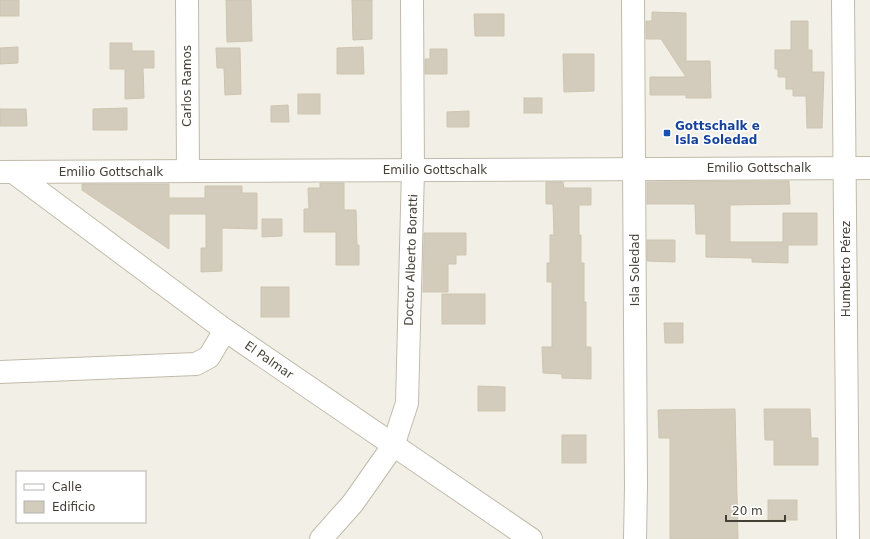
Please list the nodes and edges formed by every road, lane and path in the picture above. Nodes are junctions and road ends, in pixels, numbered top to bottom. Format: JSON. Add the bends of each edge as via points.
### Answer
{"nodes":[{"id":1,"x":187,"y":0,"type":"edge"},
{"id":2,"x":412,"y":0,"type":"edge"},
{"id":3,"x":632,"y":0,"type":"edge"},
{"id":4,"x":843,"y":0,"type":"edge"},
{"id":5,"x":845,"y":168,"type":"junction"},
{"id":6,"x":870,"y":168,"type":"edge"},
{"id":7,"x":634,"y":169,"type":"junction"},
{"id":8,"x":414,"y":170,"type":"junction"},
{"id":9,"x":188,"y":171,"type":"junction"},
{"id":10,"x":6,"y":172,"type":"edge"},
{"id":11,"x":225,"y":330,"type":"junction"},
{"id":12,"x":0,"y":372,"type":"edge"},
{"id":13,"x":393,"y":446,"type":"junction"},
{"id":14,"x":321,"y":539,"type":"edge"},
{"id":15,"x":531,"y":539,"type":"edge"},
{"id":16,"x":635,"y":539,"type":"edge"},
{"id":17,"x":848,"y":539,"type":"edge"}],
"edges":[{"from":1,"to":9,"type":"street","name":"Carlos Ramos"},
{"from":2,"to":8,"type":"street","name":"Doctor Alberto Boratti"},
{"from":3,"to":7,"type":"street","name":"Isla Soledad"},
{"from":4,"to":5,"type":"street","name":"Humberto Pérez"},
{"from":5,"to":6,"type":"street","name":"Emilio Gottschalk"},
{"from":5,"to":7,"type":"street","name":"Emilio Gottschalk"},
{"from":5,"to":17,"type":"street","name":"Humberto Pérez"},
{"from":7,"to":8,"type":"street","name":"Emilio Gottschalk"},
{"from":7,"to":16,"type":"street","name":"Isla Soledad"},
{"from":8,"to":9,"type":"street","name":"Emilio Gottschalk"},
{"from":8,"to":13,"type":"street","name":"Doctor Alberto Boratti","via":[[406,402]]},
{"from":9,"to":10,"type":"street","name":"Emilio Gottschalk"},
{"from":10,"to":11,"type":"street","name":"El Palmar"},
{"from":11,"to":12,"type":"street","via":[[209,357],[196,364]]},
{"from":11,"to":13,"type":"street","name":"El Palmar"},
{"from":13,"to":14,"type":"street","name":"Doctor Alberto Boratti","via":[[353,503]]},
{"from":13,"to":15,"type":"street","name":"El Palmar"}]}
